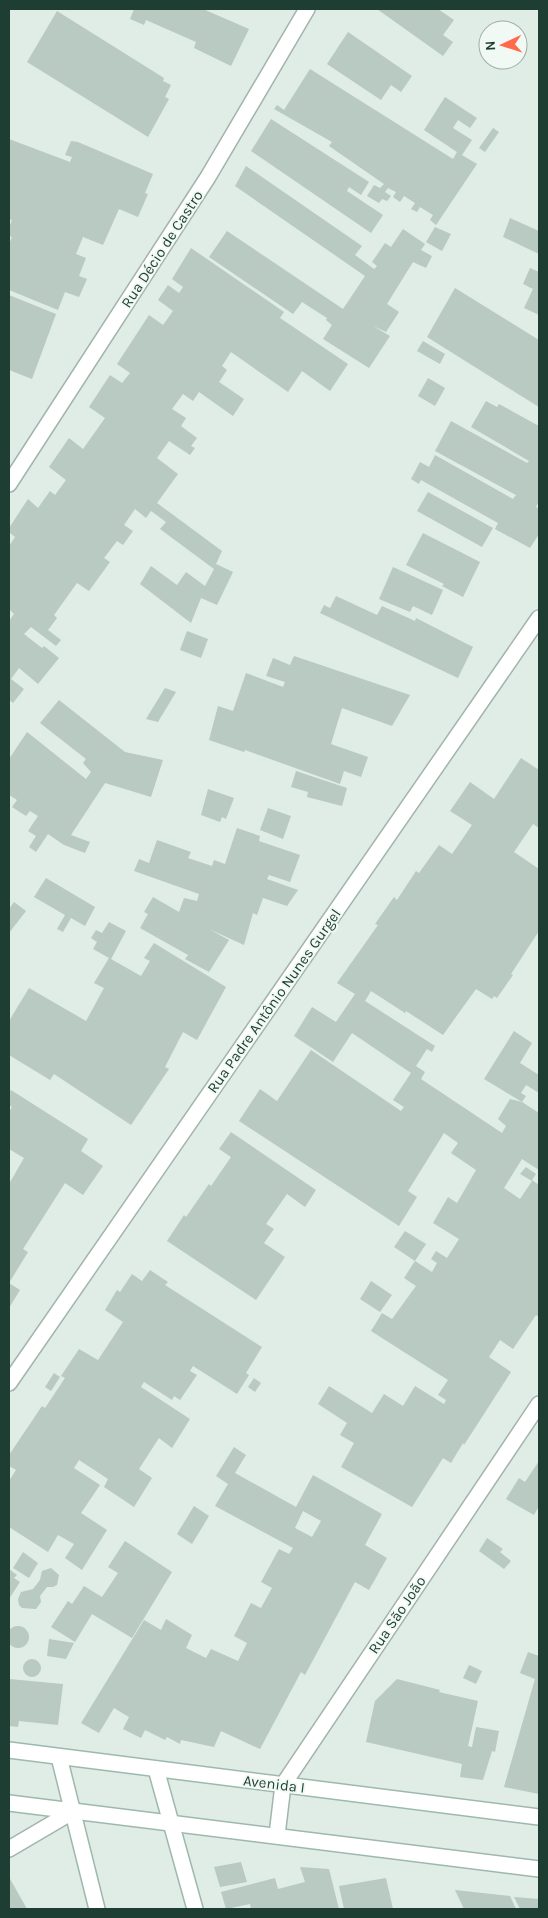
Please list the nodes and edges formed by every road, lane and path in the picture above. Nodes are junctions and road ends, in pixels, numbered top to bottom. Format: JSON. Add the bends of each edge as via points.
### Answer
{"nodes":[{"id":1,"x":307,"y":9,"type":"edge"},
{"id":2,"x":9,"y":484,"type":"edge"},
{"id":3,"x":539,"y":618,"type":"edge"},
{"id":4,"x":9,"y":1383,"type":"edge"},
{"id":5,"x":539,"y":1404,"type":"edge"},
{"id":6,"x":9,"y":1750,"type":"edge"},
{"id":7,"x":59,"y":1757,"type":"junction"},
{"id":8,"x":156,"y":1769,"type":"junction"},
{"id":9,"x":283,"y":1785,"type":"junction"},
{"id":10,"x":9,"y":1803,"type":"edge"},
{"id":11,"x":72,"y":1812,"type":"junction"},
{"id":12,"x":539,"y":1817,"type":"edge"},
{"id":13,"x":171,"y":1822,"type":"junction"},
{"id":14,"x":276,"y":1835,"type":"junction"},
{"id":15,"x":9,"y":1849,"type":"edge"},
{"id":16,"x":539,"y":1869,"type":"edge"},
{"id":17,"x":97,"y":1909,"type":"edge"},
{"id":18,"x":195,"y":1909,"type":"edge"}],
"edges":[{"from":1,"to":2,"type":"street","name":"Rua Décio de Castro","via":[[208,177]]},
{"from":3,"to":4,"type":"street","name":"Rua Padre Antônio Nunes Gurgel"},
{"from":5,"to":9,"type":"street","name":"Rua São João"},
{"from":6,"to":7,"type":"street","name":"Avenida I"},
{"from":7,"to":8,"type":"street","name":"Avenida I"},
{"from":7,"to":11,"type":"street"},
{"from":8,"to":9,"type":"street","name":"Avenida I"},
{"from":8,"to":13,"type":"street"},
{"from":9,"to":12,"type":"street","name":"Avenida I"},
{"from":9,"to":14,"type":"street","name":"Rua São João"},
{"from":10,"to":11,"type":"street"},
{"from":11,"to":13,"type":"street"},
{"from":11,"to":15,"type":"street"},
{"from":11,"to":17,"type":"street"},
{"from":13,"to":14,"type":"street"},
{"from":13,"to":18,"type":"street"},
{"from":14,"to":16,"type":"street"}]}
